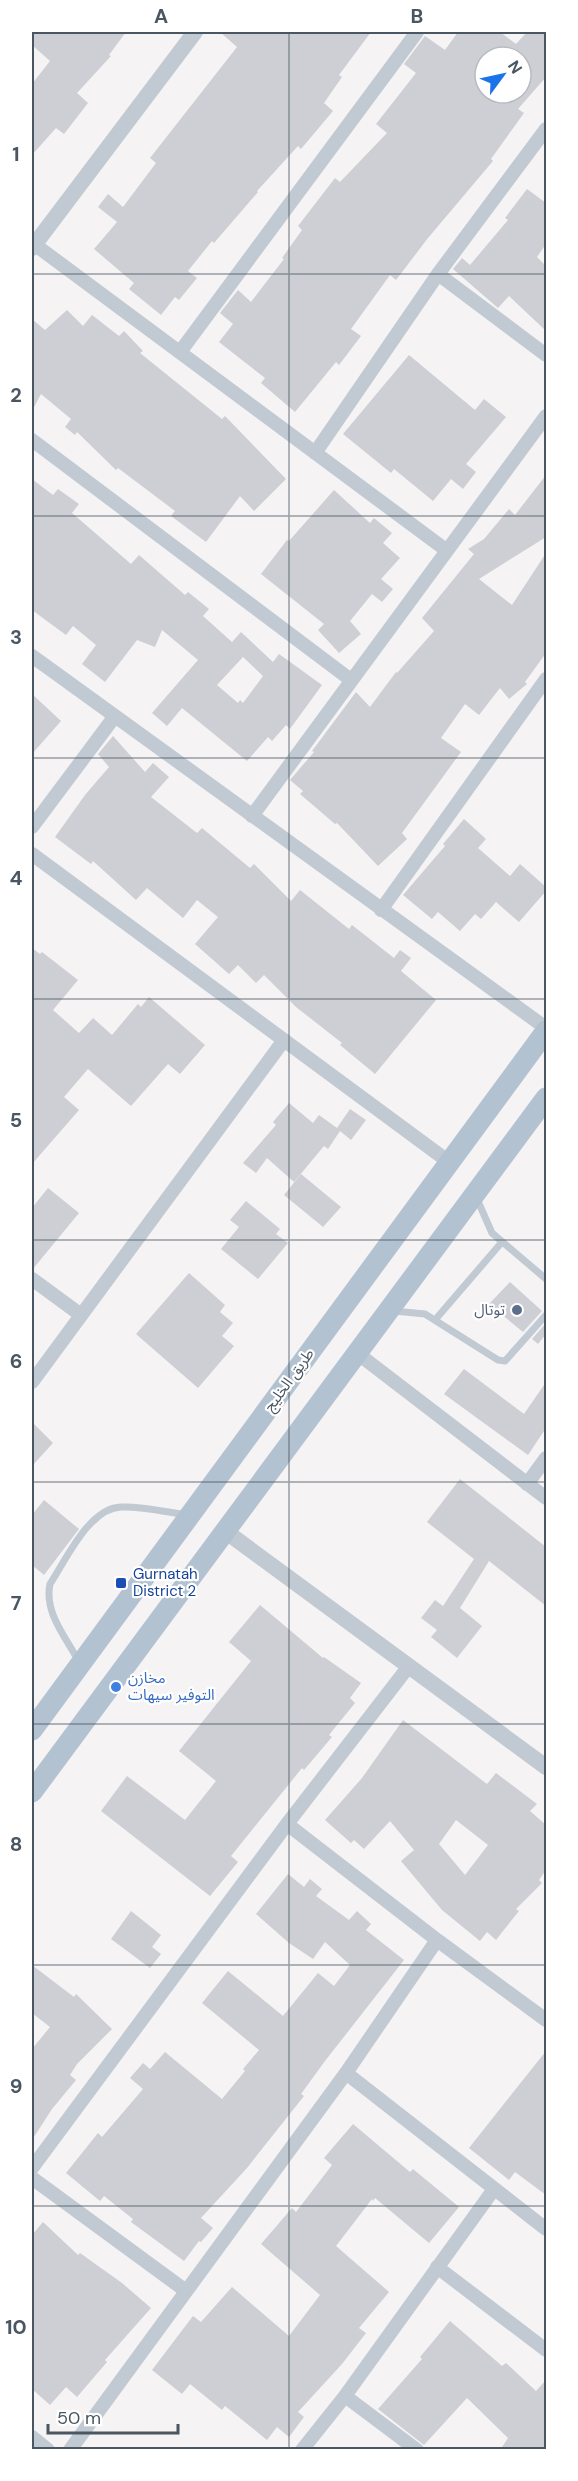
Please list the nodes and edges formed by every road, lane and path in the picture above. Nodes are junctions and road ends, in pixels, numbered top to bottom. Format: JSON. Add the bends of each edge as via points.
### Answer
{"nodes":[{"id":1,"x":195,"y":32,"type":"edge"},
{"id":2,"x":417,"y":32,"type":"edge"},
{"id":3,"x":546,"y":129,"type":"edge"},
{"id":4,"x":541,"y":147,"type":"edge"},
{"id":5,"x":33,"y":246,"type":"edge"},
{"id":6,"x":438,"y":274,"type":"junction"},
{"id":7,"x":180,"y":352,"type":"junction"},
{"id":8,"x":546,"y":355,"type":"edge"},
{"id":9,"x":546,"y":416,"type":"edge"},
{"id":10,"x":32,"y":440,"type":"edge"},
{"id":11,"x":315,"y":453,"type":"junction"},
{"id":12,"x":446,"y":550,"type":"junction"},
{"id":13,"x":32,"y":656,"type":"edge"},
{"id":14,"x":546,"y":679,"type":"edge"},
{"id":15,"x":351,"y":680,"type":"junction"},
{"id":16,"x":115,"y":716,"type":"junction"},
{"id":17,"x":252,"y":816,"type":"junction"},
{"id":18,"x":32,"y":827,"type":"edge"},
{"id":19,"x":32,"y":854,"type":"edge"},
{"id":20,"x":381,"y":910,"type":"junction"},
{"id":21,"x":546,"y":1030,"type":"edge"},
{"id":22,"x":284,"y":1040,"type":"junction"},
{"id":23,"x":546,"y":1098,"type":"edge"},
{"id":24,"x":449,"y":1162,"type":"junction"},
{"id":25,"x":475,"y":1194,"type":"junction"},
{"id":26,"x":502,"y":1242,"type":"junction"},
{"id":27,"x":32,"y":1279,"type":"edge"},
{"id":28,"x":546,"y":1279,"type":"edge"},
{"id":29,"x":388,"y":1310,"type":"junction"},
{"id":30,"x":546,"y":1315,"type":"edge"},
{"id":31,"x":81,"y":1316,"type":"junction"},
{"id":32,"x":435,"y":1320,"type":"junction"},
{"id":33,"x":357,"y":1353,"type":"junction"},
{"id":34,"x":32,"y":1382,"type":"edge"},
{"id":35,"x":546,"y":1458,"type":"edge"},
{"id":36,"x":527,"y":1484,"type":"junction"},
{"id":37,"x":546,"y":1498,"type":"edge"},
{"id":38,"x":189,"y":1515,"type":"junction"},
{"id":39,"x":225,"y":1531,"type":"junction"},
{"id":40,"x":80,"y":1663,"type":"junction"},
{"id":41,"x":409,"y":1666,"type":"junction"},
{"id":42,"x":35,"y":1718,"type":"edge"},
{"id":43,"x":546,"y":1767,"type":"edge"},
{"id":44,"x":32,"y":1792,"type":"edge"},
{"id":45,"x":287,"y":1824,"type":"junction"},
{"id":46,"x":437,"y":1940,"type":"junction"},
{"id":47,"x":546,"y":2020,"type":"edge"},
{"id":48,"x":346,"y":2073,"type":"junction"},
{"id":49,"x":32,"y":2168,"type":"edge"},
{"id":50,"x":32,"y":2178,"type":"edge"},
{"id":51,"x":494,"y":2189,"type":"junction"},
{"id":52,"x":546,"y":2229,"type":"edge"},
{"id":53,"x":437,"y":2268,"type":"junction"},
{"id":54,"x":186,"y":2291,"type":"junction"},
{"id":55,"x":546,"y":2350,"type":"edge"},
{"id":56,"x":345,"y":2396,"type":"junction"},
{"id":57,"x":32,"y":2437,"type":"edge"},
{"id":58,"x":48,"y":2450,"type":"edge"},
{"id":59,"x":70,"y":2450,"type":"edge"},
{"id":60,"x":302,"y":2450,"type":"edge"},
{"id":61,"x":417,"y":2450,"type":"edge"}],
"edges":[{"from":1,"to":5,"type":"street"},
{"from":2,"to":7,"type":"street"},
{"from":3,"to":4,"type":"street"},
{"from":4,"to":6,"type":"street"},
{"from":5,"to":7,"type":"street"},
{"from":6,"to":8,"type":"street"},
{"from":6,"to":11,"type":"street"},
{"from":7,"to":11,"type":"street"},
{"from":9,"to":12,"type":"street"},
{"from":10,"to":15,"type":"street"},
{"from":11,"to":12,"type":"street"},
{"from":12,"to":15,"type":"street"},
{"from":13,"to":16,"type":"street"},
{"from":14,"to":20,"type":"street"},
{"from":15,"to":17,"type":"street"},
{"from":16,"to":17,"type":"street"},
{"from":16,"to":18,"type":"street"},
{"from":17,"to":20,"type":"street"},
{"from":19,"to":22,"type":"street"},
{"from":20,"to":21,"type":"street"},
{"from":21,"to":24,"type":"main road","name":"طريق الخليج"},
{"from":22,"to":24,"type":"street"},
{"from":22,"to":31,"type":"street"},
{"from":23,"to":25,"type":"main road"},
{"from":24,"to":38,"type":"main road","name":"طريق الخليج"},
{"from":25,"to":26,"type":"lane","via":[[492,1233]]},
{"from":25,"to":29,"type":"main road"},
{"from":26,"to":28,"type":"lane"},
{"from":26,"to":32,"type":"lane"},
{"from":27,"to":31,"type":"street"},
{"from":29,"to":32,"type":"lane","via":[[425,1314]]},
{"from":29,"to":33,"type":"main road"},
{"from":30,"to":32,"type":"lane","via":[[505,1361]]},
{"from":31,"to":34,"type":"street"},
{"from":33,"to":36,"type":"street"},
{"from":33,"to":39,"type":"main road"},
{"from":35,"to":36,"type":"street"},
{"from":36,"to":37,"type":"street"},
{"from":38,"to":40,"type":"main road","name":"طريق الخليج"},
{"from":38,"to":40,"type":"lane","via":[[120,1507],[104,1511],[92,1520],[50,1584],[47,1596],[50,1609]]},
{"from":39,"to":41,"type":"street"},
{"from":39,"to":44,"type":"main road"},
{"from":40,"to":42,"type":"main road","name":"طريق الخليج"},
{"from":41,"to":43,"type":"street"},
{"from":41,"to":45,"type":"street"},
{"from":45,"to":46,"type":"street"},
{"from":45,"to":49,"type":"street"},
{"from":46,"to":47,"type":"street"},
{"from":46,"to":48,"type":"street"},
{"from":48,"to":51,"type":"street"},
{"from":48,"to":54,"type":"street"},
{"from":50,"to":54,"type":"street"},
{"from":51,"to":52,"type":"street"},
{"from":51,"to":53,"type":"street"},
{"from":53,"to":55,"type":"street"},
{"from":53,"to":56,"type":"street"},
{"from":54,"to":59,"type":"street"},
{"from":56,"to":60,"type":"street"},
{"from":56,"to":61,"type":"street"},
{"from":57,"to":58,"type":"street"}]}
